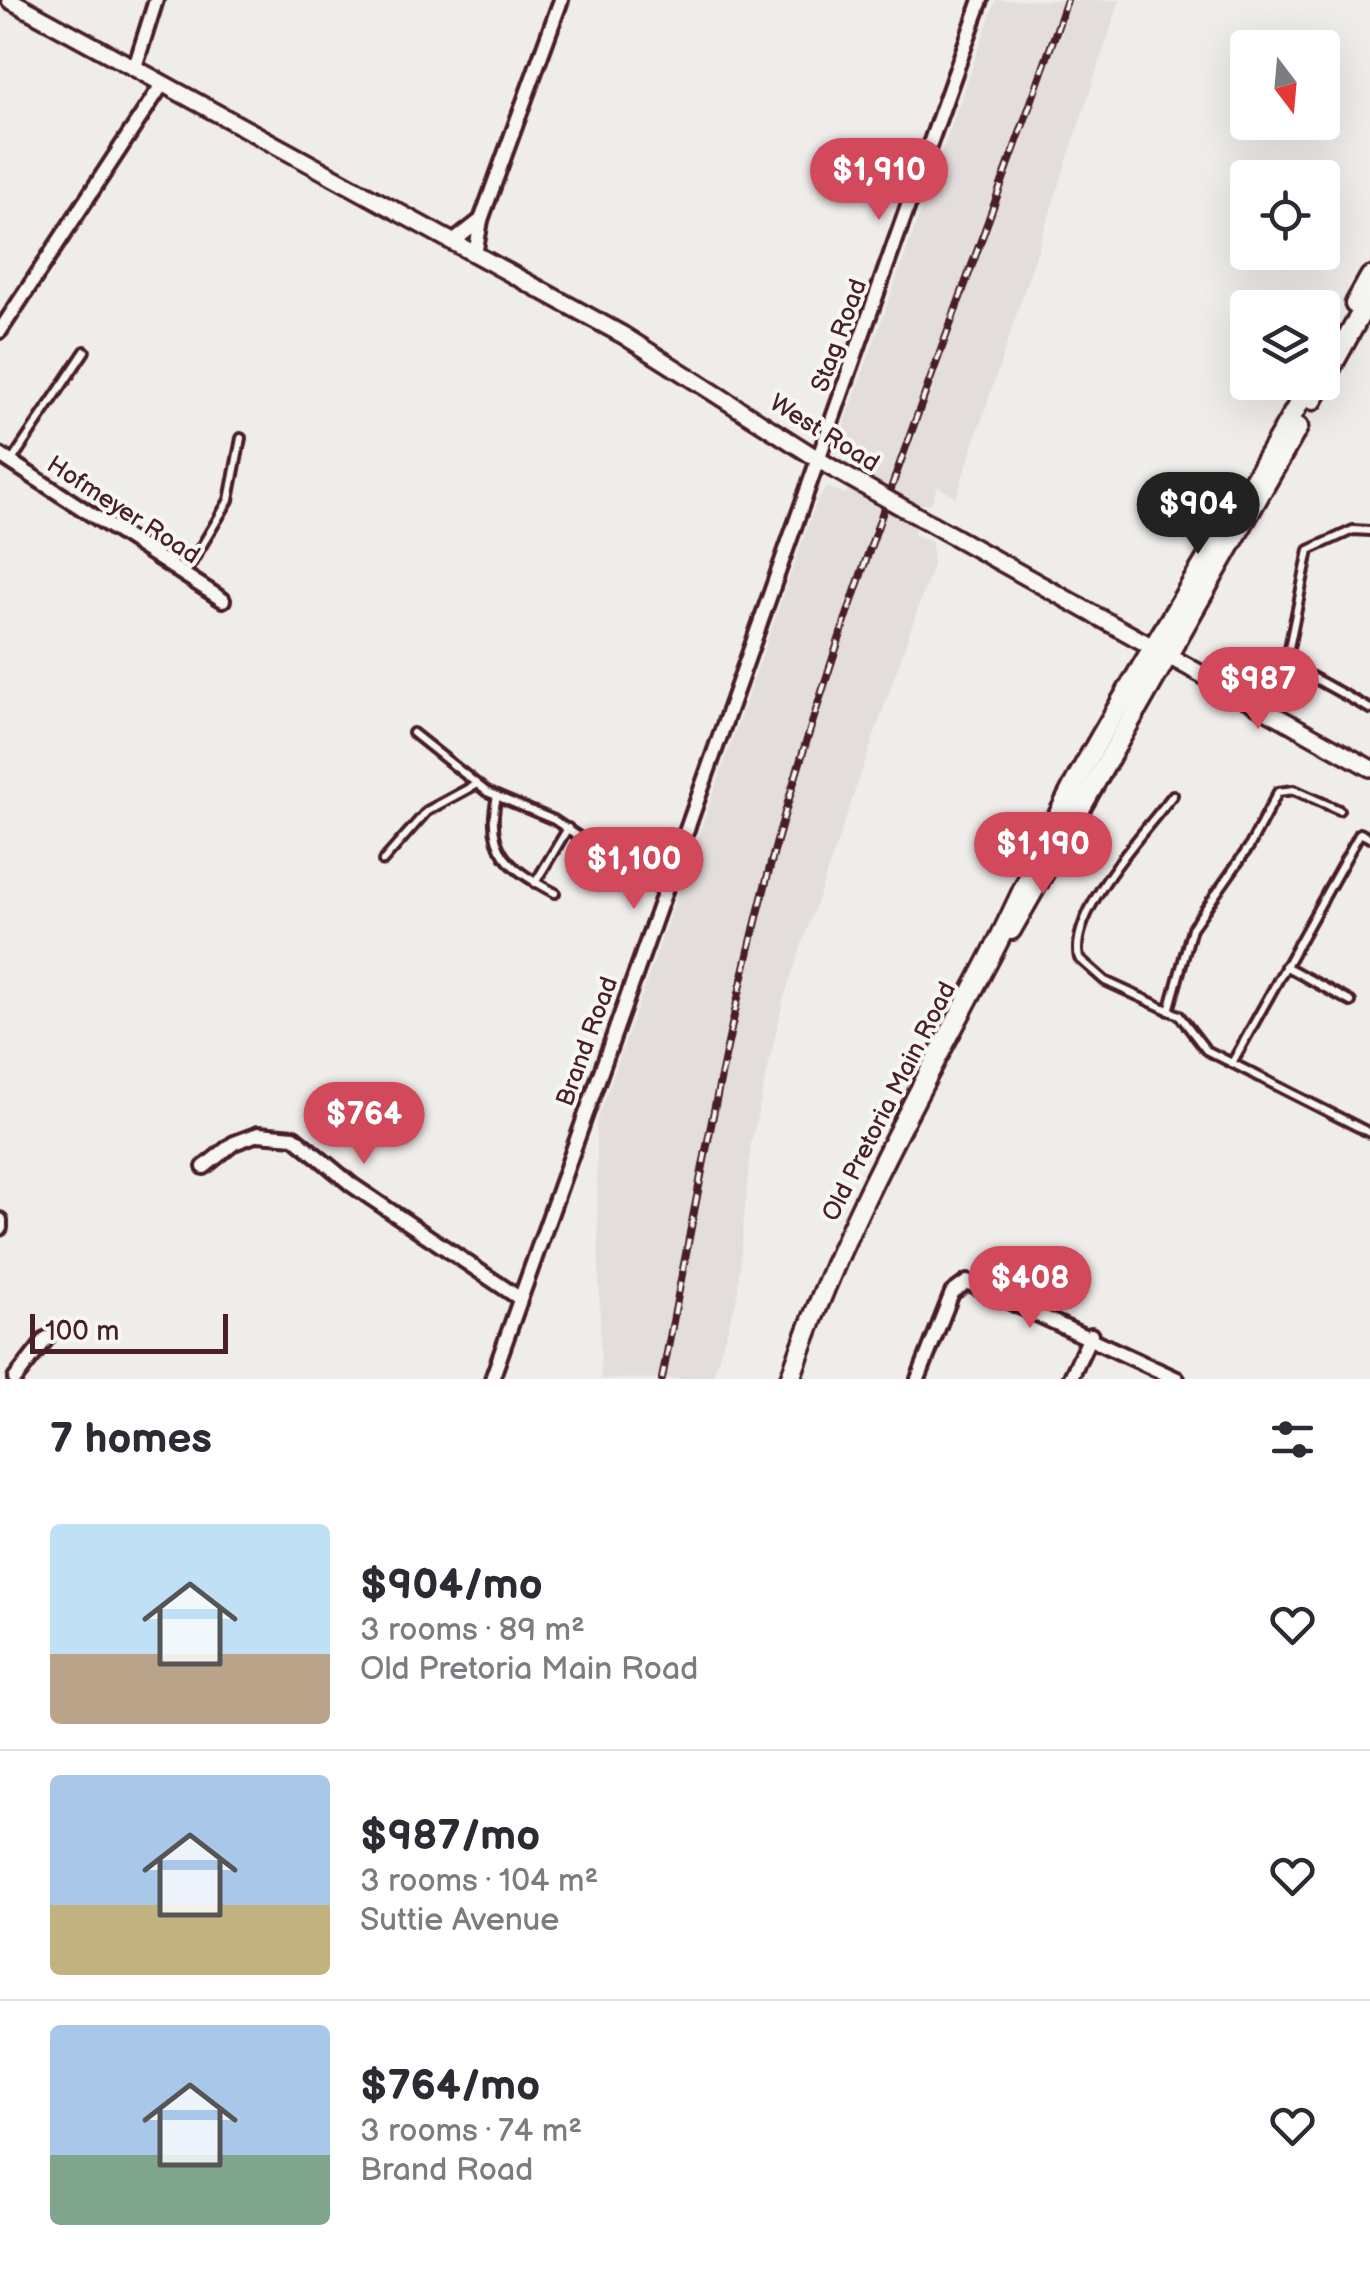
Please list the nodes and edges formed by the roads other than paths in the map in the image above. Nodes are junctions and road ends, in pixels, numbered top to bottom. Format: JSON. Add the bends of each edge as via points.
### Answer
{"nodes":[{"id":1,"x":10,"y":0,"type":"edge"},
{"id":2,"x":156,"y":0,"type":"edge"},
{"id":3,"x":560,"y":0,"type":"edge"},
{"id":4,"x":981,"y":0,"type":"edge"},
{"id":5,"x":135,"y":67,"type":"junction"},
{"id":6,"x":163,"y":83,"type":"junction"},
{"id":7,"x":481,"y":220,"type":"junction"},
{"id":8,"x":453,"y":242,"type":"junction"},
{"id":9,"x":474,"y":255,"type":"junction"},
{"id":10,"x":1370,"y":277,"type":"edge"},
{"id":11,"x":1370,"y":297,"type":"edge"},
{"id":12,"x":0,"y":330,"type":"edge"},
{"id":13,"x":1340,"y":330,"type":"edge"},
{"id":14,"x":84,"y":352,"type":"dead end"},
{"id":15,"x":1300,"y":400,"type":"edge"},
{"id":16,"x":241,"y":438,"type":"dead end"},
{"id":17,"x":6,"y":458,"type":"edge"},
{"id":18,"x":825,"y":464,"type":"junction"},
{"id":19,"x":1370,"y":531,"type":"edge"},
{"id":20,"x":184,"y":575,"type":"junction"},
{"id":21,"x":224,"y":600,"type":"dead end"},
{"id":22,"x":1160,"y":651,"type":"junction"},
{"id":23,"x":1370,"y":709,"type":"edge"},
{"id":24,"x":413,"y":733,"type":"dead end"},
{"id":25,"x":1370,"y":768,"type":"edge"},
{"id":26,"x":475,"y":785,"type":"junction"},
{"id":27,"x":497,"y":796,"type":"junction"},
{"id":28,"x":1174,"y":796,"type":"dead end"},
{"id":29,"x":1339,"y":810,"type":"dead end"},
{"id":30,"x":568,"y":828,"type":"junction"},
{"id":31,"x":1370,"y":838,"type":"edge"},
{"id":32,"x":384,"y":860,"type":"dead end"},
{"id":33,"x":535,"y":883,"type":"junction"},
{"id":34,"x":663,"y":892,"type":"junction"},
{"id":35,"x":555,"y":894,"type":"dead end"},
{"id":36,"x":1285,"y":966,"type":"junction"},
{"id":37,"x":1351,"y":1002,"type":"dead end"},
{"id":38,"x":1170,"y":1010,"type":"junction"},
{"id":39,"x":1232,"y":1063,"type":"junction"},
{"id":40,"x":1370,"y":1133,"type":"edge"},
{"id":41,"x":204,"y":1167,"type":"dead end"},
{"id":42,"x":0,"y":1220,"type":"edge"},
{"id":43,"x":0,"y":1228,"type":"edge"},
{"id":44,"x":519,"y":1298,"type":"junction"},
{"id":45,"x":1091,"y":1335,"type":"junction"},
{"id":46,"x":48,"y":1338,"type":"dead end"},
{"id":47,"x":16,"y":1379,"type":"edge"},
{"id":48,"x":492,"y":1379,"type":"edge"},
{"id":49,"x":790,"y":1379,"type":"edge"},
{"id":50,"x":918,"y":1379,"type":"edge"},
{"id":51,"x":1070,"y":1379,"type":"edge"},
{"id":52,"x":1178,"y":1379,"type":"edge"}],
"edges":[{"from":1,"to":5,"type":"street","name":"West Road"},
{"from":2,"to":5,"type":"street"},
{"from":3,"to":7,"type":"street"},
{"from":4,"to":18,"type":"street","name":"Stag Road"},
{"from":5,"to":6,"type":"street","name":"West Road"},
{"from":6,"to":8,"type":"street","name":"West Road"},
{"from":6,"to":12,"type":"street"},
{"from":7,"to":8,"type":"street"},
{"from":7,"to":9,"type":"street"},
{"from":8,"to":9,"type":"street","name":"West Road"},
{"from":9,"to":18,"type":"street","name":"West Road","via":[[622,335]]},
{"from":10,"to":13,"type":"main road"},
{"from":11,"to":22,"type":"main road","name":"Old Pretoria Main Road"},
{"from":14,"to":17,"type":"lane"},
{"from":15,"to":22,"type":"main road","name":"Old Pretoria Main Road"},
{"from":16,"to":20,"type":"lane","via":[[229,500]]},
{"from":17,"to":20,"type":"street","name":"Hofmeyer Road"},
{"from":18,"to":22,"type":"street","name":"West Road","bridge":true},
{"from":18,"to":34,"type":"street","name":"Brand Road"},
{"from":19,"to":23,"type":"lane","via":[[1353,530],[1309,550],[1288,653],[1294,667]]},
{"from":20,"to":21,"type":"street","name":"Hofmeyer Road"},
{"from":22,"to":25,"type":"street","name":"West Road"},
{"from":22,"to":49,"type":"main road","name":"Old Pretoria Main Road","via":[[1056,818],[990,959],[880,1162]]},
{"from":24,"to":26,"type":"lane"},
{"from":26,"to":27,"type":"lane"},
{"from":26,"to":32,"type":"lane","via":[[427,811]]},
{"from":27,"to":30,"type":"lane"},
{"from":27,"to":33,"type":"lane","via":[[498,846],[510,868]]},
{"from":28,"to":38,"type":"lane","via":[[1122,859],[1077,937],[1078,958],[1093,974]]},
{"from":29,"to":38,"type":"lane","via":[[1294,790],[1278,792],[1192,928]]},
{"from":30,"to":33,"type":"lane"},
{"from":30,"to":34,"type":"lane"},
{"from":31,"to":36,"type":"lane","via":[[1360,832]]},
{"from":33,"to":35,"type":"lane"},
{"from":34,"to":44,"type":"street","name":"Brand Road"},
{"from":36,"to":37,"type":"lane"},
{"from":36,"to":39,"type":"lane"},
{"from":38,"to":39,"type":"lane","via":[[1206,1050]]},
{"from":39,"to":40,"type":"lane"},
{"from":41,"to":44,"type":"street","via":[[258,1134],[294,1137],[352,1185]]},
{"from":42,"to":43,"type":"street"},
{"from":44,"to":48,"type":"street","name":"Brand Road"},
{"from":45,"to":50,"type":"street","via":[[967,1282],[952,1293]]},
{"from":45,"to":51,"type":"street"},
{"from":45,"to":52,"type":"street"},
{"from":46,"to":47,"type":"street"}]}
